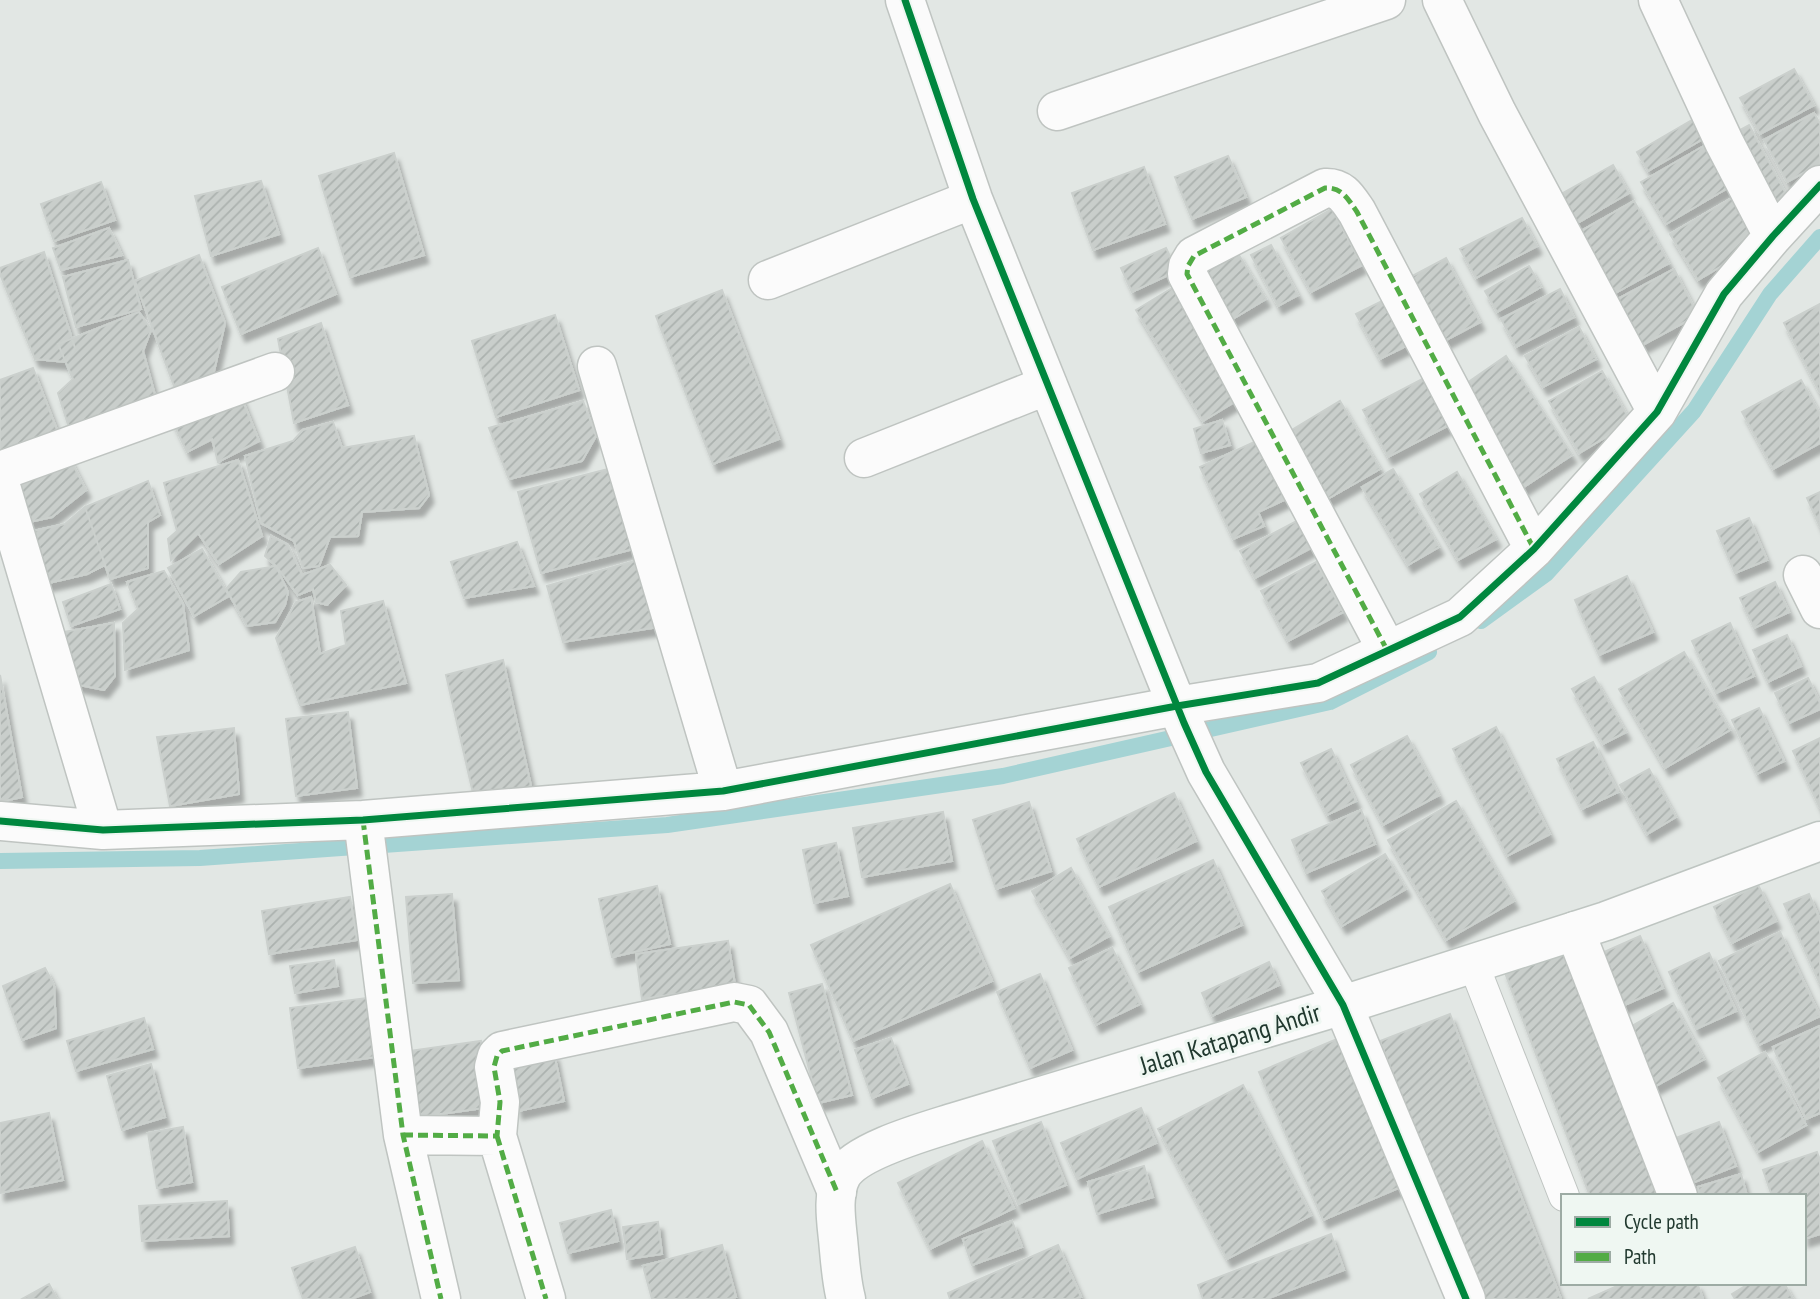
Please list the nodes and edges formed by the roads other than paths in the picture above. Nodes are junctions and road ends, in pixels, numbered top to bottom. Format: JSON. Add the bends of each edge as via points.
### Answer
{"nodes":[{"id":1,"x":905,"y":0,"type":"edge"},
{"id":2,"x":1386,"y":0,"type":"edge"},
{"id":3,"x":1442,"y":0,"type":"edge"},
{"id":4,"x":1658,"y":0,"type":"edge"},
{"id":5,"x":1057,"y":111,"type":"dead end"},
{"id":6,"x":1820,"y":186,"type":"edge"},
{"id":7,"x":973,"y":199,"type":"junction"},
{"id":8,"x":1773,"y":236,"type":"junction"},
{"id":9,"x":768,"y":280,"type":"dead end"},
{"id":10,"x":597,"y":366,"type":"dead end"},
{"id":11,"x":275,"y":372,"type":"dead end"},
{"id":12,"x":1048,"y":385,"type":"junction"},
{"id":13,"x":1657,"y":412,"type":"junction"},
{"id":14,"x":864,"y":458,"type":"dead end"},
{"id":15,"x":0,"y":471,"type":"edge"},
{"id":16,"x":0,"y":483,"type":"edge"},
{"id":17,"x":1534,"y":549,"type":"junction"},
{"id":18,"x":1803,"y":575,"type":"dead end"},
{"id":19,"x":1820,"y":609,"type":"edge"},
{"id":20,"x":1387,"y":650,"type":"junction"},
{"id":21,"x":1181,"y":715,"type":"junction"},
{"id":22,"x":723,"y":791,"type":"junction"},
{"id":23,"x":0,"y":821,"type":"edge"},
{"id":24,"x":103,"y":830,"type":"junction"},
{"id":25,"x":365,"y":840,"type":"junction"},
{"id":26,"x":1820,"y":841,"type":"edge"},
{"id":27,"x":1574,"y":931,"type":"junction"},
{"id":28,"x":1473,"y":963,"type":"junction"},
{"id":29,"x":1343,"y":1005,"type":"junction"},
{"id":30,"x":404,"y":1135,"type":"junction"},
{"id":31,"x":497,"y":1136,"type":"junction"},
{"id":32,"x":836,"y":1192,"type":"junction"},
{"id":33,"x":1563,"y":1194,"type":"edge"},
{"id":34,"x":1677,"y":1194,"type":"edge"},
{"id":35,"x":441,"y":1299,"type":"edge"},
{"id":36,"x":546,"y":1299,"type":"edge"},
{"id":37,"x":846,"y":1299,"type":"edge"},
{"id":38,"x":1466,"y":1299,"type":"edge"}],
"edges":[{"from":1,"to":7,"type":"street"},
{"from":2,"to":5,"type":"street"},
{"from":3,"to":13,"type":"street","via":[[1497,113]]},
{"from":4,"to":8,"type":"street"},
{"from":6,"to":8,"type":"street"},
{"from":7,"to":9,"type":"street"},
{"from":7,"to":12,"type":"street"},
{"from":8,"to":13,"type":"street","via":[[1724,294]]},
{"from":10,"to":22,"type":"street"},
{"from":11,"to":15,"type":"street"},
{"from":12,"to":14,"type":"street"},
{"from":12,"to":21,"type":"street"},
{"from":13,"to":17,"type":"street"},
{"from":16,"to":24,"type":"street"},
{"from":17,"to":20,"type":"street","via":[[1460,617]]},
{"from":17,"to":20,"type":"street","via":[[1357,212],[1340,191],[1325,188],[1194,256],[1187,274]]},
{"from":18,"to":19,"type":"street"},
{"from":20,"to":21,"type":"street","via":[[1318,683]]},
{"from":21,"to":22,"type":"street"},
{"from":21,"to":29,"type":"street","via":[[1206,772]]},
{"from":22,"to":25,"type":"street"},
{"from":23,"to":24,"type":"street"},
{"from":24,"to":25,"type":"street"},
{"from":25,"to":30,"type":"street"},
{"from":26,"to":27,"type":"street","name":"Jalan Katapang Andir"},
{"from":27,"to":28,"type":"street","name":"Jalan Katapang Andir"},
{"from":27,"to":34,"type":"street"},
{"from":28,"to":29,"type":"street","name":"Jalan Katapang Andir"},
{"from":28,"to":33,"type":"lane"},
{"from":29,"to":32,"type":"street","name":"Jalan Katapang Andir","via":[[892,1143],[860,1159],[843,1174]]},
{"from":29,"to":38,"type":"street"},
{"from":30,"to":31,"type":"street"},
{"from":30,"to":35,"type":"street"},
{"from":31,"to":32,"type":"street","via":[[500,1102],[494,1067],[502,1051],[734,1002],[749,1005],[769,1032]]},
{"from":31,"to":36,"type":"street"},
{"from":32,"to":37,"type":"street"}]}
